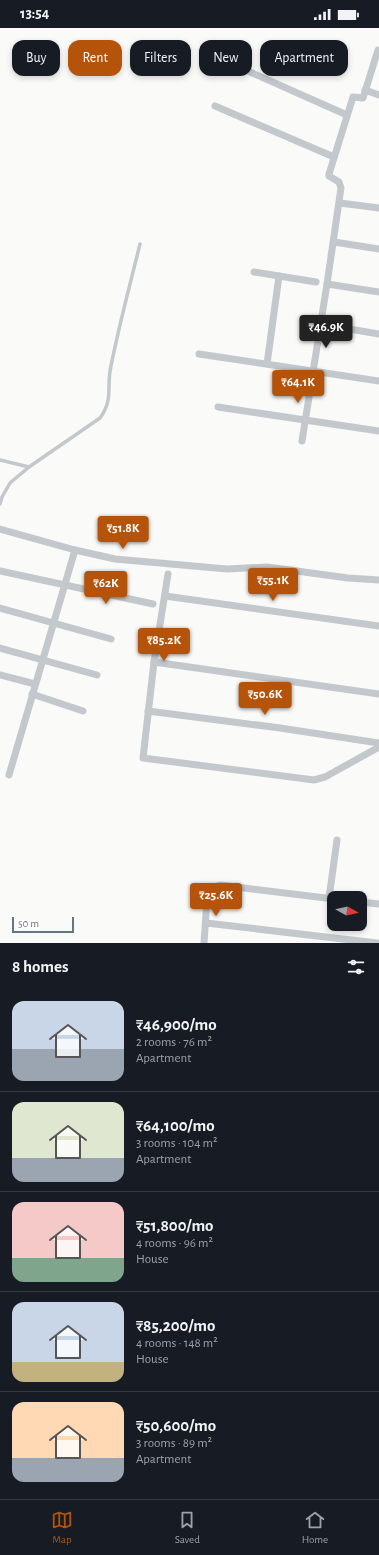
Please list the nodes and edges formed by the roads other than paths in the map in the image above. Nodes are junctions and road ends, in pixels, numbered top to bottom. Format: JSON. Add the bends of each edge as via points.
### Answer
{"nodes":[{"id":1,"x":378,"y":50,"type":"dead end"},
{"id":2,"x":376,"y":66,"type":"edge"},
{"id":3,"x":252,"y":73,"type":"edge"},
{"id":4,"x":365,"y":90,"type":"junction"},
{"id":5,"x":379,"y":95,"type":"edge"},
{"id":6,"x":215,"y":106,"type":"dead end"},
{"id":7,"x":347,"y":115,"type":"junction"},
{"id":8,"x":334,"y":157,"type":"junction"},
{"id":9,"x":340,"y":203,"type":"junction"},
{"id":10,"x":379,"y":208,"type":"edge"},
{"id":11,"x":334,"y":242,"type":"junction"},
{"id":12,"x":140,"y":244,"type":"dead end"},
{"id":13,"x":379,"y":249,"type":"edge"},
{"id":14,"x":254,"y":272,"type":"dead end"},
{"id":15,"x":279,"y":276,"type":"junction"},
{"id":16,"x":316,"y":282,"type":"dead end"},
{"id":17,"x":327,"y":284,"type":"junction"},
{"id":18,"x":379,"y":292,"type":"edge"},
{"id":19,"x":320,"y":324,"type":"junction"},
{"id":20,"x":379,"y":334,"type":"edge"},
{"id":21,"x":199,"y":354,"type":"dead end"},
{"id":22,"x":267,"y":364,"type":"junction"},
{"id":23,"x":312,"y":370,"type":"junction"},
{"id":24,"x":379,"y":381,"type":"edge"},
{"id":25,"x":218,"y":407,"type":"dead end"},
{"id":26,"x":305,"y":420,"type":"junction"},
{"id":27,"x":379,"y":431,"type":"edge"},
{"id":28,"x":302,"y":441,"type":"dead end"},
{"id":29,"x":0,"y":460,"type":"edge"},
{"id":30,"x":29,"y":467,"type":"junction"},
{"id":31,"x":0,"y":504,"type":"edge"},
{"id":32,"x":0,"y":529,"type":"edge"},
{"id":33,"x":75,"y":550,"type":"junction"},
{"id":34,"x":0,"y":571,"type":"edge"},
{"id":35,"x":168,"y":574,"type":"dead end"},
{"id":36,"x":379,"y":580,"type":"edge"},
{"id":37,"x":64,"y":586,"type":"junction"},
{"id":38,"x":165,"y":596,"type":"junction"},
{"id":39,"x":152,"y":604,"type":"dead end"},
{"id":40,"x":0,"y":608,"type":"edge"},
{"id":41,"x":53,"y":623,"type":"junction"},
{"id":42,"x":379,"y":626,"type":"edge"},
{"id":43,"x":111,"y":639,"type":"dead end"},
{"id":44,"x":0,"y":648,"type":"edge"},
{"id":45,"x":43,"y":660,"type":"junction"},
{"id":46,"x":154,"y":662,"type":"junction"},
{"id":47,"x":0,"y":675,"type":"edge"},
{"id":48,"x":97,"y":675,"type":"dead end"},
{"id":49,"x":34,"y":684,"type":"junction"},
{"id":50,"x":32,"y":694,"type":"junction"},
{"id":51,"x":379,"y":694,"type":"edge"},
{"id":52,"x":83,"y":711,"type":"dead end"},
{"id":53,"x":148,"y":711,"type":"junction"},
{"id":54,"x":379,"y":743,"type":"edge"},
{"id":55,"x":379,"y":747,"type":"edge"},
{"id":56,"x":9,"y":776,"type":"dead end"},
{"id":57,"x":337,"y":840,"type":"dead end"},
{"id":58,"x":333,"y":891,"type":"edge"},
{"id":59,"x":327,"y":897,"type":"edge"},
{"id":60,"x":367,"y":903,"type":"edge"},
{"id":61,"x":379,"y":904,"type":"edge"},
{"id":62,"x":206,"y":923,"type":"junction"},
{"id":63,"x":204,"y":943,"type":"edge"},
{"id":64,"x":377,"y":943,"type":"edge"}],
"edges":[{"from":1,"to":2,"type":"street"},
{"from":2,"to":4,"type":"street"},
{"from":3,"to":7,"type":"street"},
{"from":4,"to":5,"type":"street"},
{"from":4,"to":7,"type":"street","via":[[363,98],[353,97]]},
{"from":6,"to":8,"type":"street"},
{"from":7,"to":8,"type":"street"},
{"from":8,"to":9,"type":"street","via":[[329,176],[341,185]]},
{"from":9,"to":10,"type":"street"},
{"from":9,"to":11,"type":"street"},
{"from":11,"to":13,"type":"street"},
{"from":11,"to":17,"type":"street"},
{"from":12,"to":30,"type":"lane","via":[[110,368],[110,398],[106,410],[100,418]]},
{"from":14,"to":15,"type":"street"},
{"from":15,"to":16,"type":"street"},
{"from":15,"to":22,"type":"street"},
{"from":17,"to":18,"type":"street"},
{"from":17,"to":19,"type":"street"},
{"from":19,"to":20,"type":"street"},
{"from":19,"to":23,"type":"street"},
{"from":21,"to":22,"type":"street"},
{"from":22,"to":23,"type":"street"},
{"from":23,"to":24,"type":"street"},
{"from":23,"to":26,"type":"street"},
{"from":25,"to":26,"type":"street"},
{"from":26,"to":27,"type":"street"},
{"from":26,"to":28,"type":"street"},
{"from":29,"to":30,"type":"lane"},
{"from":30,"to":31,"type":"lane","via":[[10,483]]},
{"from":32,"to":33,"type":"street"},
{"from":33,"to":36,"type":"street","via":[[115,559],[227,569],[267,567]]},
{"from":33,"to":37,"type":"street"},
{"from":34,"to":37,"type":"street"},
{"from":35,"to":38,"type":"street"},
{"from":37,"to":39,"type":"street"},
{"from":37,"to":41,"type":"street"},
{"from":38,"to":42,"type":"street"},
{"from":38,"to":46,"type":"street"},
{"from":40,"to":41,"type":"street"},
{"from":41,"to":43,"type":"street"},
{"from":41,"to":45,"type":"street"},
{"from":44,"to":45,"type":"street"},
{"from":45,"to":48,"type":"street"},
{"from":45,"to":49,"type":"street"},
{"from":46,"to":51,"type":"street"},
{"from":46,"to":53,"type":"street"},
{"from":47,"to":49,"type":"street"},
{"from":49,"to":50,"type":"street"},
{"from":50,"to":52,"type":"street"},
{"from":50,"to":56,"type":"street"},
{"from":53,"to":54,"type":"street"},
{"from":53,"to":55,"type":"street","via":[[143,758],[314,780],[325,777]]},
{"from":57,"to":58,"type":"street"},
{"from":59,"to":62,"type":"street","via":[[220,885],[213,887],[209,892]]},
{"from":60,"to":61,"type":"street"},
{"from":62,"to":63,"type":"street"},
{"from":62,"to":64,"type":"street"}]}
